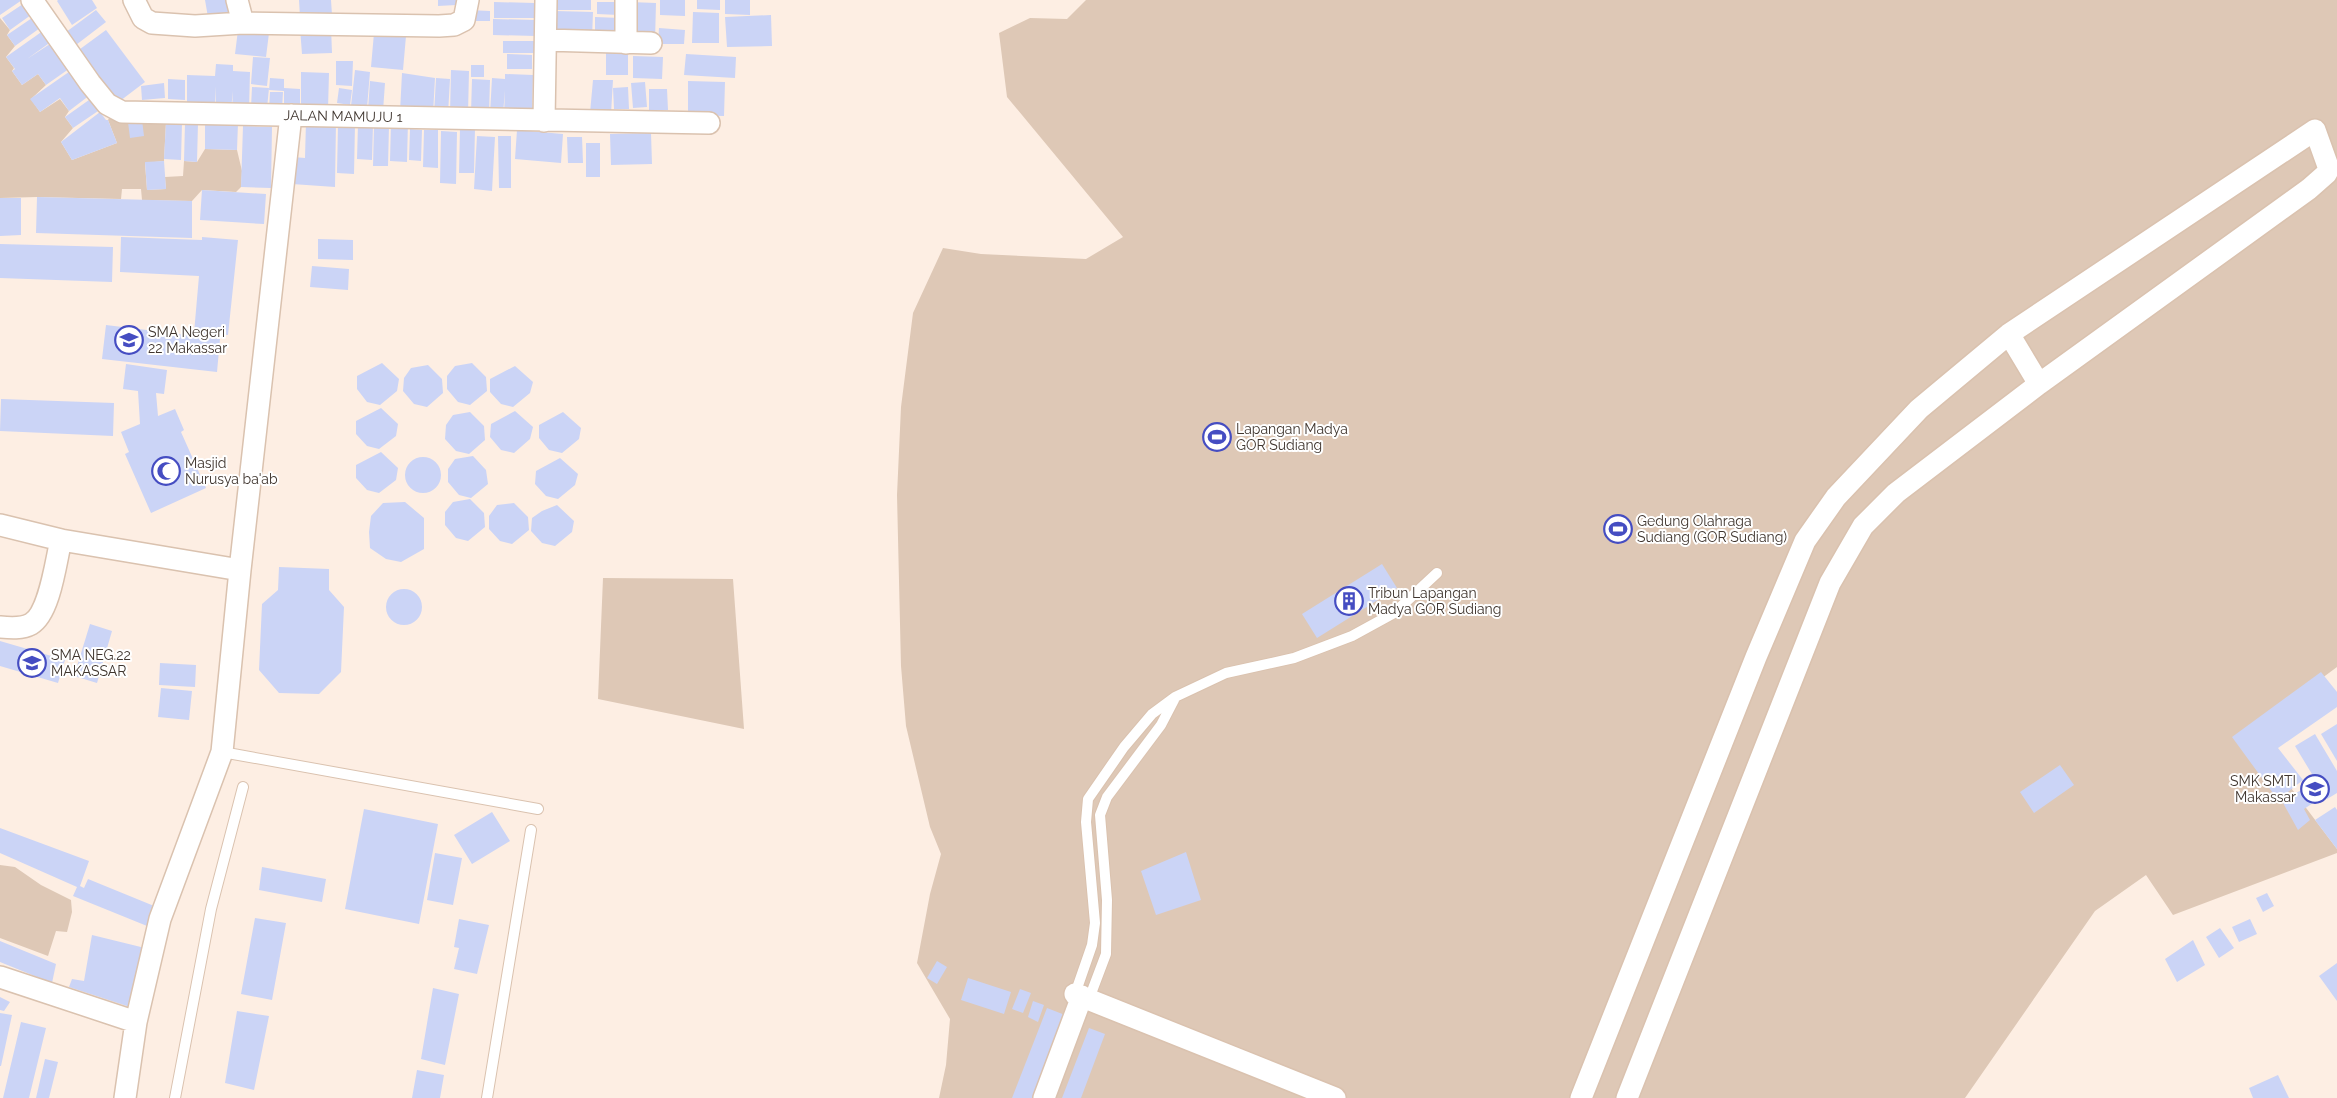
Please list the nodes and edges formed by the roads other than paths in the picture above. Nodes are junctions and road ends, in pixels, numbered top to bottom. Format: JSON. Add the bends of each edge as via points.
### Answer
{"nodes":[{"id":1,"x":32,"y":0,"type":"edge"},
{"id":2,"x":134,"y":0,"type":"edge"},
{"id":3,"x":237,"y":0,"type":"edge"},
{"id":4,"x":468,"y":0,"type":"edge"},
{"id":5,"x":546,"y":0,"type":"edge"},
{"id":6,"x":626,"y":0,"type":"edge"},
{"id":7,"x":243,"y":23,"type":"junction"},
{"id":8,"x":546,"y":40,"type":"junction"},
{"id":9,"x":626,"y":43,"type":"junction"},
{"id":10,"x":651,"y":43,"type":"dead end"},
{"id":11,"x":291,"y":115,"type":"junction"},
{"id":12,"x":544,"y":121,"type":"junction"},
{"id":13,"x":709,"y":123,"type":"dead end"},
{"id":14,"x":2009,"y":334,"type":"junction"},
{"id":15,"x":2039,"y":384,"type":"junction"},
{"id":16,"x":0,"y":525,"type":"edge"},
{"id":17,"x":61,"y":540,"type":"junction"},
{"id":18,"x":240,"y":570,"type":"junction"},
{"id":19,"x":1437,"y":572,"type":"dead end"},
{"id":20,"x":0,"y":627,"type":"edge"},
{"id":21,"x":1175,"y":697,"type":"junction"},
{"id":22,"x":222,"y":752,"type":"junction"},
{"id":23,"x":243,"y":787,"type":"dead end"},
{"id":24,"x":538,"y":809,"type":"dead end"},
{"id":25,"x":531,"y":830,"type":"dead end"},
{"id":26,"x":0,"y":977,"type":"edge"},
{"id":27,"x":1082,"y":996,"type":"junction"},
{"id":28,"x":136,"y":1022,"type":"junction"},
{"id":29,"x":1312,"y":1094,"type":"edge"},
{"id":30,"x":126,"y":1098,"type":"edge"},
{"id":31,"x":175,"y":1098,"type":"edge"},
{"id":32,"x":487,"y":1098,"type":"edge"},
{"id":33,"x":1044,"y":1098,"type":"edge"},
{"id":34,"x":1335,"y":1098,"type":"edge"},
{"id":35,"x":1581,"y":1098,"type":"edge"},
{"id":36,"x":1627,"y":1098,"type":"edge"}],
"edges":[{"from":1,"to":11,"type":"street","name":"JALAN MAMUJU 1","via":[[90,83],[114,109],[122,112]]},
{"from":2,"to":7,"type":"street","via":[[143,18],[152,23],[195,26]]},
{"from":3,"to":7,"type":"street"},
{"from":4,"to":7,"type":"street","via":[[464,20],[454,25]]},
{"from":5,"to":8,"type":"street"},
{"from":6,"to":9,"type":"street"},
{"from":8,"to":9,"type":"street"},
{"from":8,"to":12,"type":"street"},
{"from":9,"to":10,"type":"street"},
{"from":11,"to":12,"type":"street","name":"JALAN MAMUJU 1"},
{"from":11,"to":18,"type":"street"},
{"from":12,"to":13,"type":"street","name":"JALAN MAMUJU 1"},
{"from":14,"to":15,"type":"street"},
{"from":14,"to":15,"type":"street","via":[[2315,130],[2329,165],[2326,174]]},
{"from":14,"to":35,"type":"street","via":[[1919,409],[1836,497],[1806,541],[1756,657]]},
{"from":15,"to":36,"type":"street","via":[[1896,493],[1864,526],[1830,583]]},
{"from":16,"to":17,"type":"street"},
{"from":17,"to":18,"type":"street"},
{"from":17,"to":20,"type":"street","via":[[42,611],[32,623],[13,629]]},
{"from":18,"to":22,"type":"street"},
{"from":19,"to":21,"type":"lane","via":[[1394,613],[1352,636],[1294,658],[1226,673]]},
{"from":21,"to":27,"type":"lane","via":[[1161,725],[1108,797],[1100,815],[1107,900],[1106,954]]},
{"from":21,"to":27,"type":"lane","via":[[1152,714],[1088,799],[1086,822],[1095,923]]},
{"from":22,"to":24,"type":"lane"},
{"from":22,"to":28,"type":"street","via":[[160,919]]},
{"from":23,"to":31,"type":"lane","via":[[211,909]]},
{"from":25,"to":32,"type":"lane"},
{"from":26,"to":28,"type":"street"},
{"from":27,"to":29,"type":"street"},
{"from":27,"to":33,"type":"street"},
{"from":28,"to":30,"type":"street"},
{"from":29,"to":34,"type":"street"}]}
